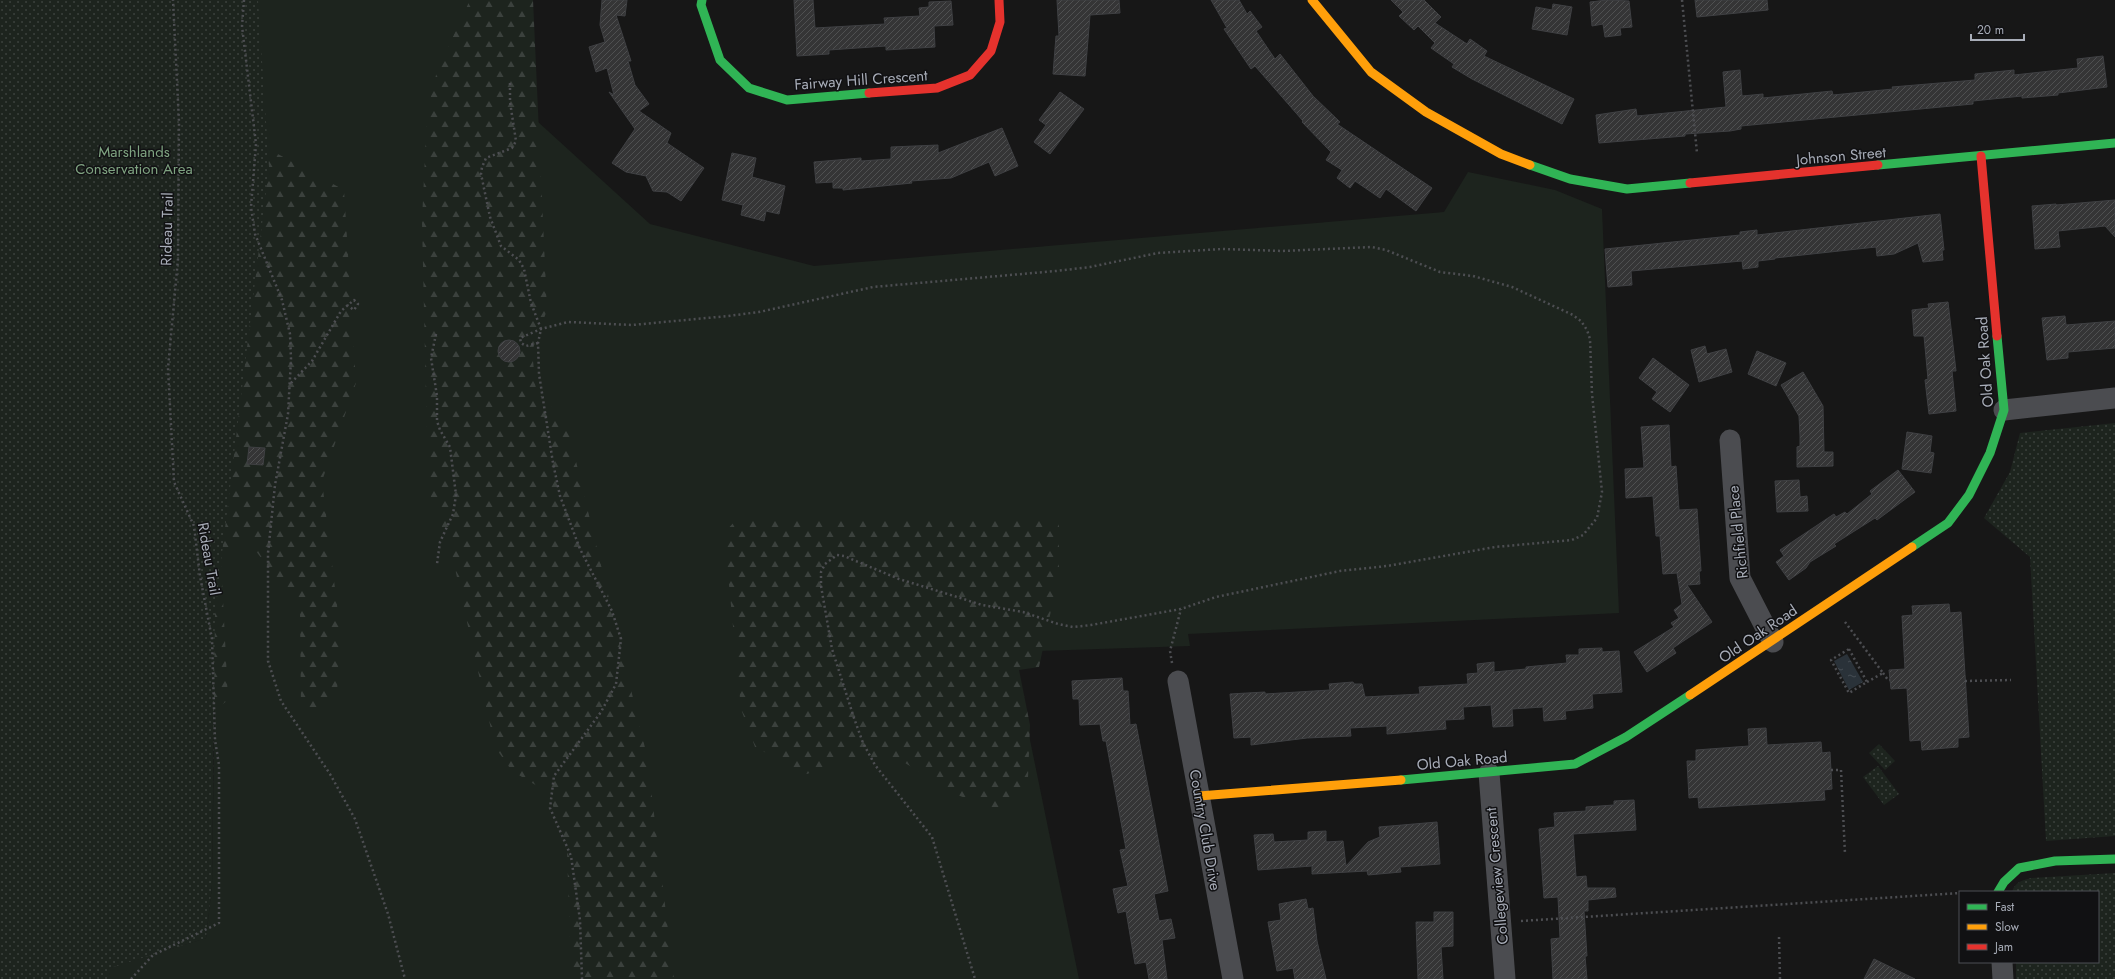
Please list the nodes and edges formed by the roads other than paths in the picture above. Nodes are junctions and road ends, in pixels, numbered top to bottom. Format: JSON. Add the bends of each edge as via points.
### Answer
{"nodes":[{"id":1,"x":702,"y":0,"type":"edge"},
{"id":2,"x":999,"y":0,"type":"edge"},
{"id":3,"x":1312,"y":0,"type":"edge"},
{"id":4,"x":2115,"y":143,"type":"edge"},
{"id":5,"x":1981,"y":156,"type":"junction"},
{"id":6,"x":2115,"y":398,"type":"edge"},
{"id":7,"x":2004,"y":410,"type":"junction"},
{"id":8,"x":1730,"y":440,"type":"dead end"},
{"id":9,"x":1772,"y":642,"type":"junction"},
{"id":10,"x":1175,"y":675,"type":"road end"},
{"id":11,"x":1489,"y":773,"type":"junction"},
{"id":12,"x":1199,"y":796,"type":"junction"},
{"id":13,"x":2115,"y":859,"type":"edge"},
{"id":14,"x":1999,"y":891,"type":"edge"},
{"id":15,"x":2002,"y":963,"type":"edge"},
{"id":16,"x":1233,"y":979,"type":"edge"},
{"id":17,"x":1505,"y":979,"type":"edge"},
{"id":18,"x":2004,"y":979,"type":"edge"}],
"edges":[{"from":1,"to":2,"type":"street","name":"Fairway Hill Crescent","via":[[701,5],[720,60],[749,88],[787,100],[937,88],[970,75],[991,51],[1000,22]]},
{"from":3,"to":5,"type":"street","name":"Johnson Street","via":[[1371,72],[1426,112],[1501,154],[1570,179],[1627,189]]},
{"from":4,"to":5,"type":"street","name":"Johnson Street"},
{"from":5,"to":7,"type":"street","name":"Old Oak Road"},
{"from":6,"to":7,"type":"street"},
{"from":7,"to":9,"type":"street","name":"Old Oak Road","via":[[1990,453],[1969,494],[1948,522]]},
{"from":8,"to":9,"type":"street","name":"Richfield Place","via":[[1740,578]]},
{"from":9,"to":11,"type":"street","name":"Old Oak Road","via":[[1626,737],[1575,764]]},
{"from":10,"to":12,"type":"street","name":"Country Club Drive"},
{"from":11,"to":12,"type":"street","name":"Old Oak Road"},
{"from":11,"to":17,"type":"street","name":"Collegeview Crescent"},
{"from":12,"to":16,"type":"street","name":"Country Club Drive"},
{"from":13,"to":14,"type":"street","via":[[2055,861],[2019,868]]},
{"from":15,"to":18,"type":"street"}]}
